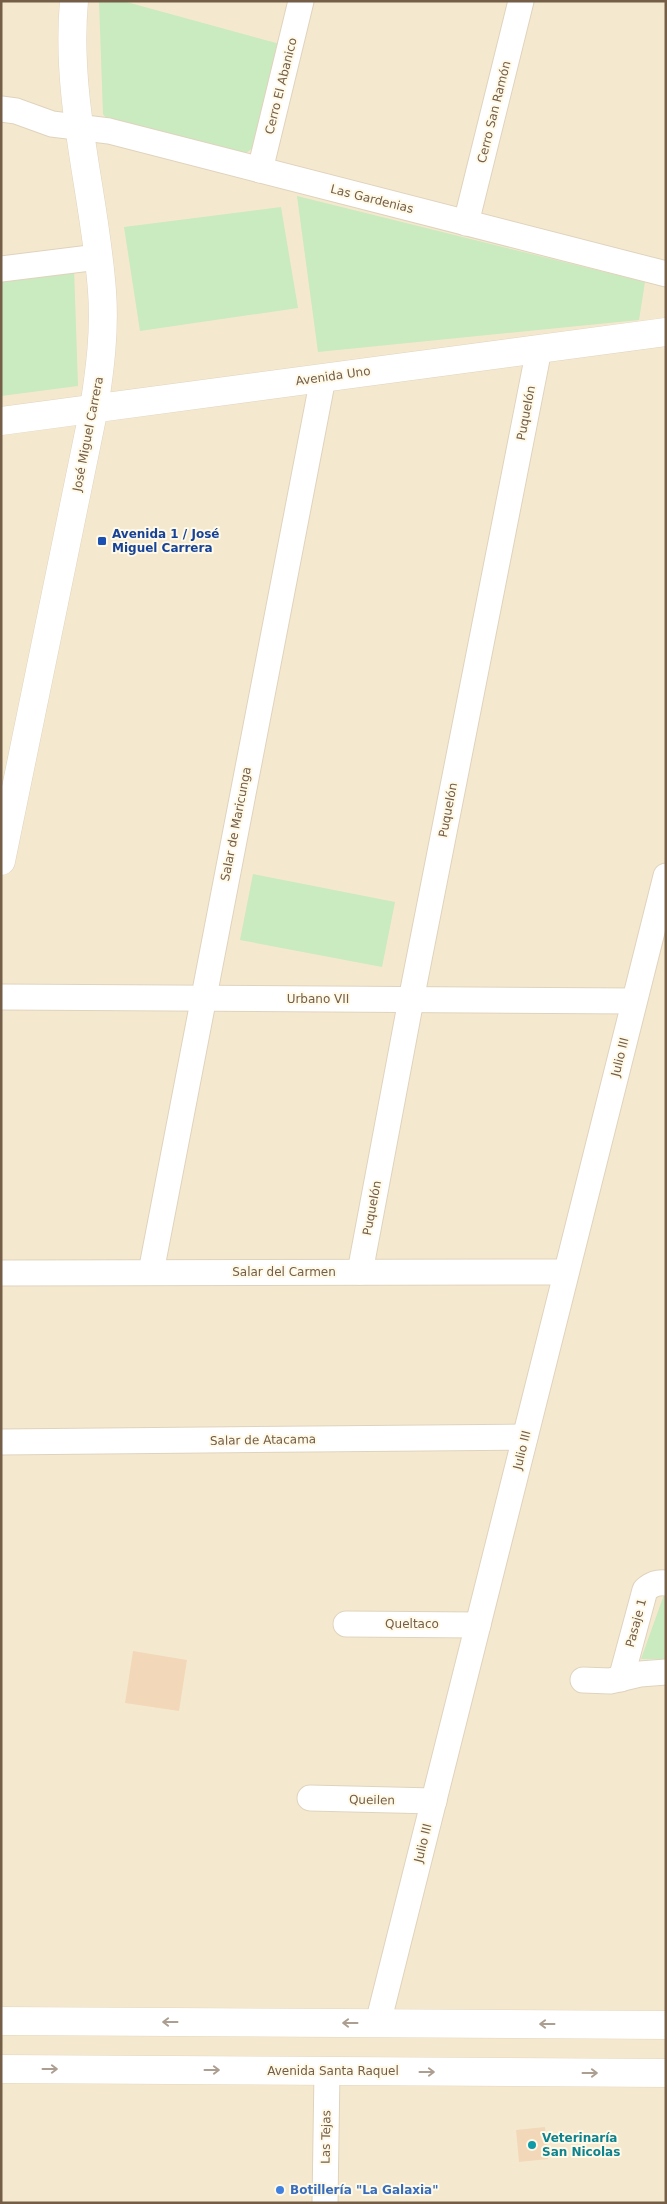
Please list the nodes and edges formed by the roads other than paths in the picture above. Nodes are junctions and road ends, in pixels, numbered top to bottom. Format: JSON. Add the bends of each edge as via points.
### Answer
{"nodes":[{"id":1,"x":74,"y":1,"type":"edge"},
{"id":2,"x":301,"y":1,"type":"edge"},
{"id":3,"x":521,"y":1,"type":"edge"},
{"id":4,"x":1,"y":109,"type":"edge"},
{"id":5,"x":78,"y":127,"type":"junction"},
{"id":6,"x":260,"y":170,"type":"junction"},
{"id":7,"x":466,"y":223,"type":"junction"},
{"id":8,"x":98,"y":257,"type":"junction"},
{"id":9,"x":1,"y":269,"type":"edge"},
{"id":10,"x":666,"y":274,"type":"edge"},
{"id":11,"x":665,"y":329,"type":"edge"},
{"id":12,"x":539,"y":349,"type":"junction"},
{"id":13,"x":323,"y":378,"type":"junction"},
{"id":14,"x":94,"y":408,"type":"junction"},
{"id":15,"x":1,"y":420,"type":"edge"},
{"id":16,"x":1,"y":861,"type":"edge"},
{"id":17,"x":666,"y":876,"type":"edge"},
{"id":18,"x":1,"y":997,"type":"edge"},
{"id":19,"x":202,"y":998,"type":"junction"},
{"id":20,"x":411,"y":1000,"type":"junction"},
{"id":21,"x":634,"y":1001,"type":"junction"},
{"id":22,"x":151,"y":1272,"type":"junction"},
{"id":23,"x":360,"y":1272,"type":"junction"},
{"id":24,"x":566,"y":1272,"type":"junction"},
{"id":25,"x":1,"y":1273,"type":"edge"},
{"id":26,"x":525,"y":1437,"type":"junction"},
{"id":27,"x":1,"y":1442,"type":"edge"},
{"id":28,"x":666,"y":1583,"type":"edge"},
{"id":29,"x":346,"y":1624,"type":"dead end"},
{"id":30,"x":478,"y":1625,"type":"junction"},
{"id":31,"x":666,"y":1672,"type":"edge"},
{"id":32,"x":622,"y":1678,"type":"junction"},
{"id":33,"x":584,"y":1680,"type":"dead end"},
{"id":34,"x":310,"y":1798,"type":"dead end"},
{"id":35,"x":434,"y":1801,"type":"junction"},
{"id":36,"x":1,"y":2021,"type":"edge"},
{"id":37,"x":378,"y":2023,"type":"junction"},
{"id":38,"x":666,"y":2025,"type":"edge"},
{"id":39,"x":1,"y":2069,"type":"edge"},
{"id":40,"x":327,"y":2071,"type":"junction"},
{"id":41,"x":666,"y":2073,"type":"edge"},
{"id":42,"x":325,"y":2203,"type":"edge"}],
"edges":[{"from":1,"to":5,"type":"street","name":"José Miguel Carrera","via":[[72,64]]},
{"from":2,"to":6,"type":"street","name":"Cerro El Abanico"},
{"from":3,"to":7,"type":"street","name":"Cerro San Ramón"},
{"from":4,"to":5,"type":"street","name":"Las Gardenias"},
{"from":5,"to":6,"type":"street","name":"Las Gardenias","via":[[109,131]]},
{"from":5,"to":8,"type":"street","name":"José Miguel Carrera"},
{"from":6,"to":7,"type":"street","name":"Las Gardenias"},
{"from":7,"to":10,"type":"street","name":"Las Gardenias"},
{"from":8,"to":9,"type":"street"},
{"from":8,"to":14,"type":"street","name":"José Miguel Carrera","via":[[103,326]]},
{"from":11,"to":12,"type":"street","name":"Avenida Uno"},
{"from":12,"to":13,"type":"street","name":"Avenida Uno"},
{"from":12,"to":20,"type":"street","name":"Puquelón"},
{"from":13,"to":14,"type":"street","name":"Avenida Uno"},
{"from":13,"to":19,"type":"street","name":"Salar de Maricunga"},
{"from":14,"to":15,"type":"street","name":"Avenida Uno"},
{"from":14,"to":16,"type":"street","name":"José Miguel Carrera"},
{"from":17,"to":21,"type":"street","name":"Julio III"},
{"from":18,"to":19,"type":"street","name":"Urbano VII"},
{"from":19,"to":20,"type":"street","name":"Urbano VII"},
{"from":19,"to":22,"type":"street","name":"Salar de Maricunga"},
{"from":20,"to":21,"type":"street","name":"Urbano VII"},
{"from":20,"to":23,"type":"street","name":"Puquelón"},
{"from":21,"to":24,"type":"street","name":"Julio III"},
{"from":22,"to":23,"type":"street","name":"Salar del Carmen"},
{"from":22,"to":25,"type":"street","name":"Salar del Carmen"},
{"from":23,"to":24,"type":"street","name":"Salar del Carmen"},
{"from":24,"to":26,"type":"street","name":"Julio III"},
{"from":26,"to":27,"type":"street","name":"Salar de Atacama"},
{"from":26,"to":30,"type":"street","name":"Julio III"},
{"from":28,"to":32,"type":"street","name":"Pasaje 1","via":[[658,1582],[645,1590]]},
{"from":29,"to":30,"type":"street","name":"Queltaco"},
{"from":30,"to":35,"type":"street","name":"Julio III"},
{"from":31,"to":32,"type":"street"},
{"from":32,"to":33,"type":"street"},
{"from":34,"to":35,"type":"street","name":"Queilen"},
{"from":35,"to":37,"type":"street","name":"Julio III"},
{"from":37,"to":36,"type":"street","one_way":true},
{"from":38,"to":37,"type":"street","one_way":true},
{"from":39,"to":40,"type":"street","name":"Avenida Santa Raquel","one_way":true},
{"from":40,"to":41,"type":"street","name":"Avenida Santa Raquel","one_way":true},
{"from":40,"to":42,"type":"street","name":"Las Tejas"}]}
